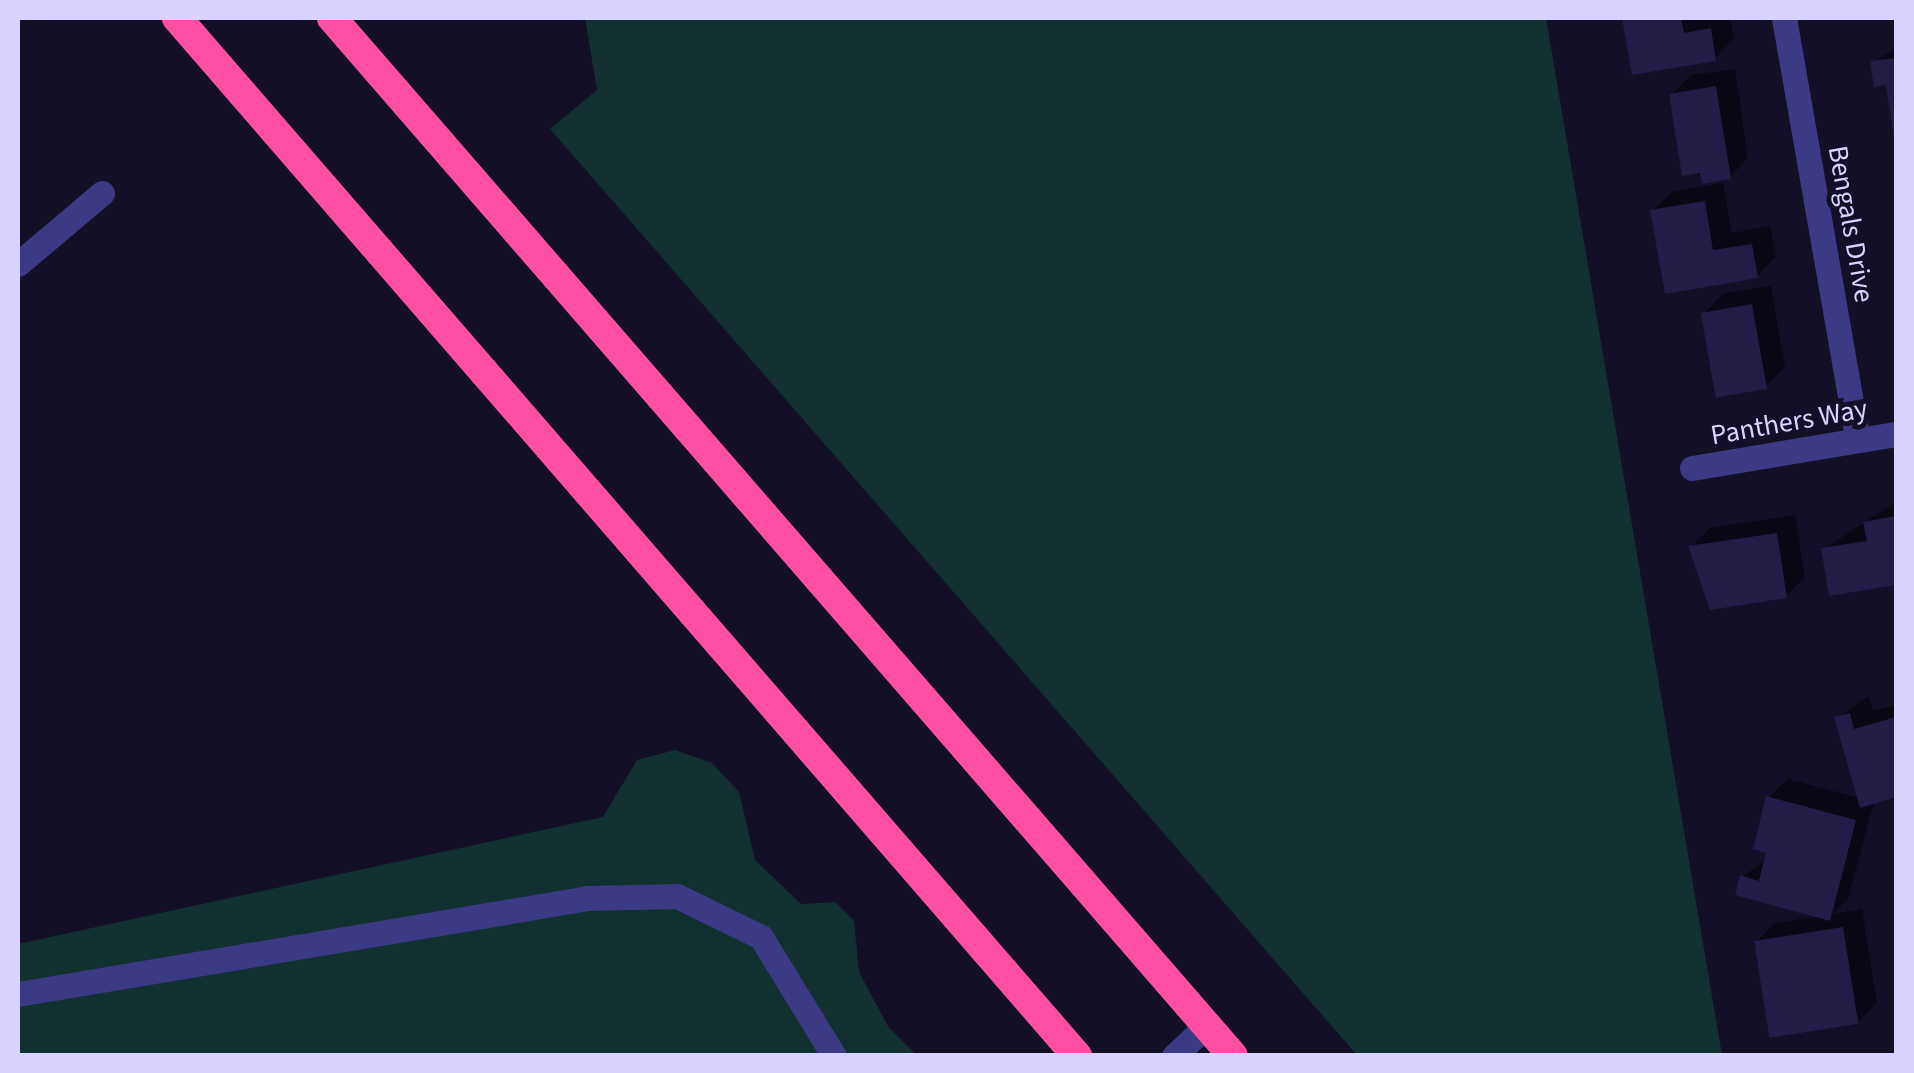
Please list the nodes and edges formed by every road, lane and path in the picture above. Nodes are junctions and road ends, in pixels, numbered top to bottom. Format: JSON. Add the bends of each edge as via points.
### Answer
{"nodes":[{"id":1,"x":177,"y":18,"type":"edge"},
{"id":2,"x":332,"y":18,"type":"edge"},
{"id":3,"x":1784,"y":18,"type":"edge"},
{"id":4,"x":102,"y":194,"type":"dead end"},
{"id":5,"x":18,"y":264,"type":"edge"},
{"id":6,"x":1896,"y":434,"type":"edge"},
{"id":7,"x":1858,"y":440,"type":"junction"},
{"id":8,"x":1692,"y":468,"type":"dead end"},
{"id":9,"x":18,"y":994,"type":"edge"},
{"id":10,"x":1207,"y":1026,"type":"junction"},
{"id":11,"x":834,"y":1056,"type":"edge"},
{"id":12,"x":1077,"y":1056,"type":"edge"},
{"id":13,"x":1174,"y":1056,"type":"edge"},
{"id":14,"x":1233,"y":1056,"type":"edge"}],
"edges":[{"from":1,"to":12,"type":"highway"},
{"from":2,"to":10,"type":"highway"},
{"from":3,"to":7,"type":"street","name":"Bengals Drive"},
{"from":4,"to":5,"type":"street"},
{"from":6,"to":7,"type":"street","name":"Panthers Way"},
{"from":7,"to":8,"type":"street","name":"Panthers Way"},
{"from":9,"to":11,"type":"street","via":[[588,898],[677,896],[761,937]]},
{"from":10,"to":13,"type":"street"},
{"from":10,"to":14,"type":"highway"}]}
